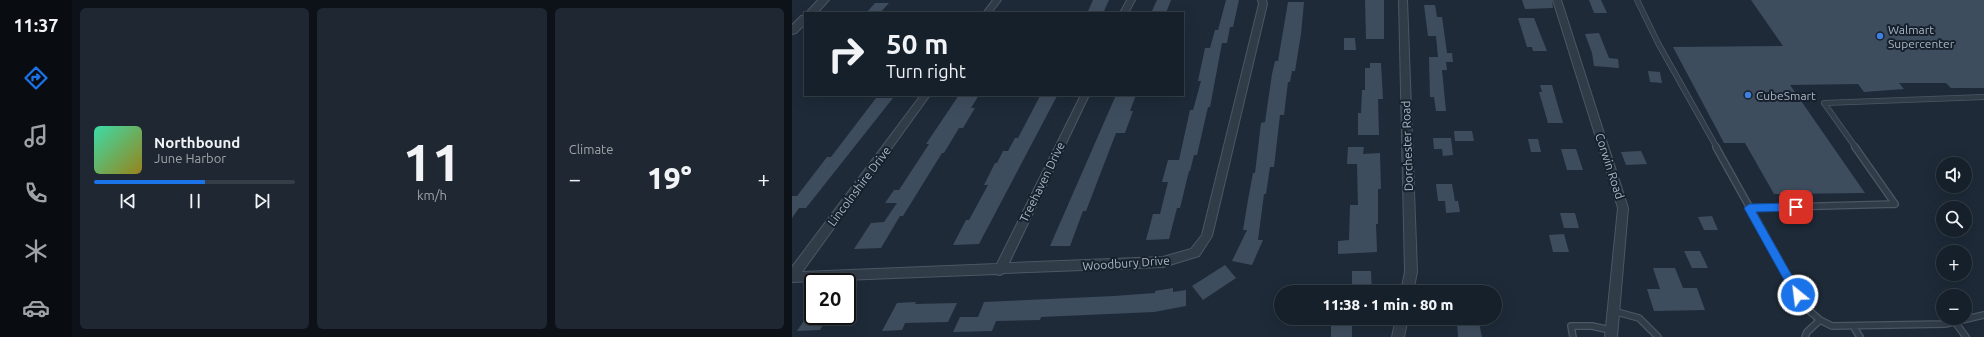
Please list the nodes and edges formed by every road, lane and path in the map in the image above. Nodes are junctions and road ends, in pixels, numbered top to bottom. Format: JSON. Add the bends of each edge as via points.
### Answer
{"nodes":[{"id":1,"x":824,"y":0,"type":"edge"},
{"id":2,"x":997,"y":0,"type":"edge"},
{"id":3,"x":1131,"y":0,"type":"edge"},
{"id":4,"x":1262,"y":0,"type":"edge"},
{"id":5,"x":1403,"y":0,"type":"edge"},
{"id":6,"x":1557,"y":0,"type":"edge"},
{"id":7,"x":1637,"y":0,"type":"edge"},
{"id":8,"x":812,"y":12,"type":"edge"},
{"id":9,"x":988,"y":12,"type":"edge"},
{"id":10,"x":1125,"y":12,"type":"edge"},
{"id":11,"x":804,"y":19,"type":"edge"},
{"id":12,"x":792,"y":31,"type":"edge"},
{"id":13,"x":925,"y":96,"type":"edge"},
{"id":14,"x":1085,"y":96,"type":"edge"},
{"id":15,"x":1984,"y":97,"type":"edge"},
{"id":16,"x":1749,"y":208,"type":"junction"},
{"id":17,"x":1000,"y":270,"type":"junction"},
{"id":18,"x":792,"y":277,"type":"edge"},
{"id":19,"x":1408,"y":285,"type":"edge"},
{"id":20,"x":1612,"y":310,"type":"junction"},
{"id":21,"x":1981,"y":315,"type":"edge"},
{"id":22,"x":1820,"y":320,"type":"junction"},
{"id":23,"x":1984,"y":321,"type":"edge"},
{"id":24,"x":1936,"y":324,"type":"edge"},
{"id":25,"x":1401,"y":325,"type":"edge"},
{"id":26,"x":1957,"y":325,"type":"edge"},
{"id":27,"x":1853,"y":326,"type":"junction"},
{"id":28,"x":1610,"y":334,"type":"edge"},
{"id":29,"x":1398,"y":337,"type":"edge"},
{"id":30,"x":1573,"y":337,"type":"edge"},
{"id":31,"x":1658,"y":337,"type":"edge"},
{"id":32,"x":1805,"y":337,"type":"edge"},
{"id":33,"x":1860,"y":337,"type":"edge"},
{"id":34,"x":1966,"y":337,"type":"edge"}],
"edges":[{"from":1,"to":8,"type":"street"},
{"from":2,"to":9,"type":"street"},
{"from":3,"to":10,"type":"street"},
{"from":4,"to":17,"type":"street","name":"Woodbury Drive","via":[[1207,236],[1195,253],[1163,262]]},
{"from":5,"to":19,"type":"street","name":"Dorchester Road","via":[[1411,272]]},
{"from":6,"to":20,"type":"street","name":"Corwin Road","via":[[1623,208]]},
{"from":7,"to":16,"type":"lane"},
{"from":11,"to":12,"type":"street"},
{"from":13,"to":18,"type":"street","name":"Lincolnshire Drive"},
{"from":14,"to":17,"type":"street","name":"Treehaven Drive"},
{"from":15,"to":16,"type":"lane","via":[[1824,103],[1895,204]]},
{"from":16,"to":22,"type":"lane","via":[[1804,307]]},
{"from":17,"to":18,"type":"street","name":"Woodbury Drive"},
{"from":20,"to":28,"type":"street","name":"Corwin Road"},
{"from":20,"to":31,"type":"lane","via":[[1636,316],[1646,322]]},
{"from":21,"to":23,"type":"lane"},
{"from":22,"to":27,"type":"lane","via":[[1832,326]]},
{"from":22,"to":32,"type":"lane"},
{"from":24,"to":27,"type":"lane"},
{"from":25,"to":29,"type":"street"},
{"from":26,"to":34,"type":"lane"},
{"from":27,"to":33,"type":"lane"},
{"from":28,"to":30,"type":"lane","via":[[1592,326],[1571,326]]}]}
